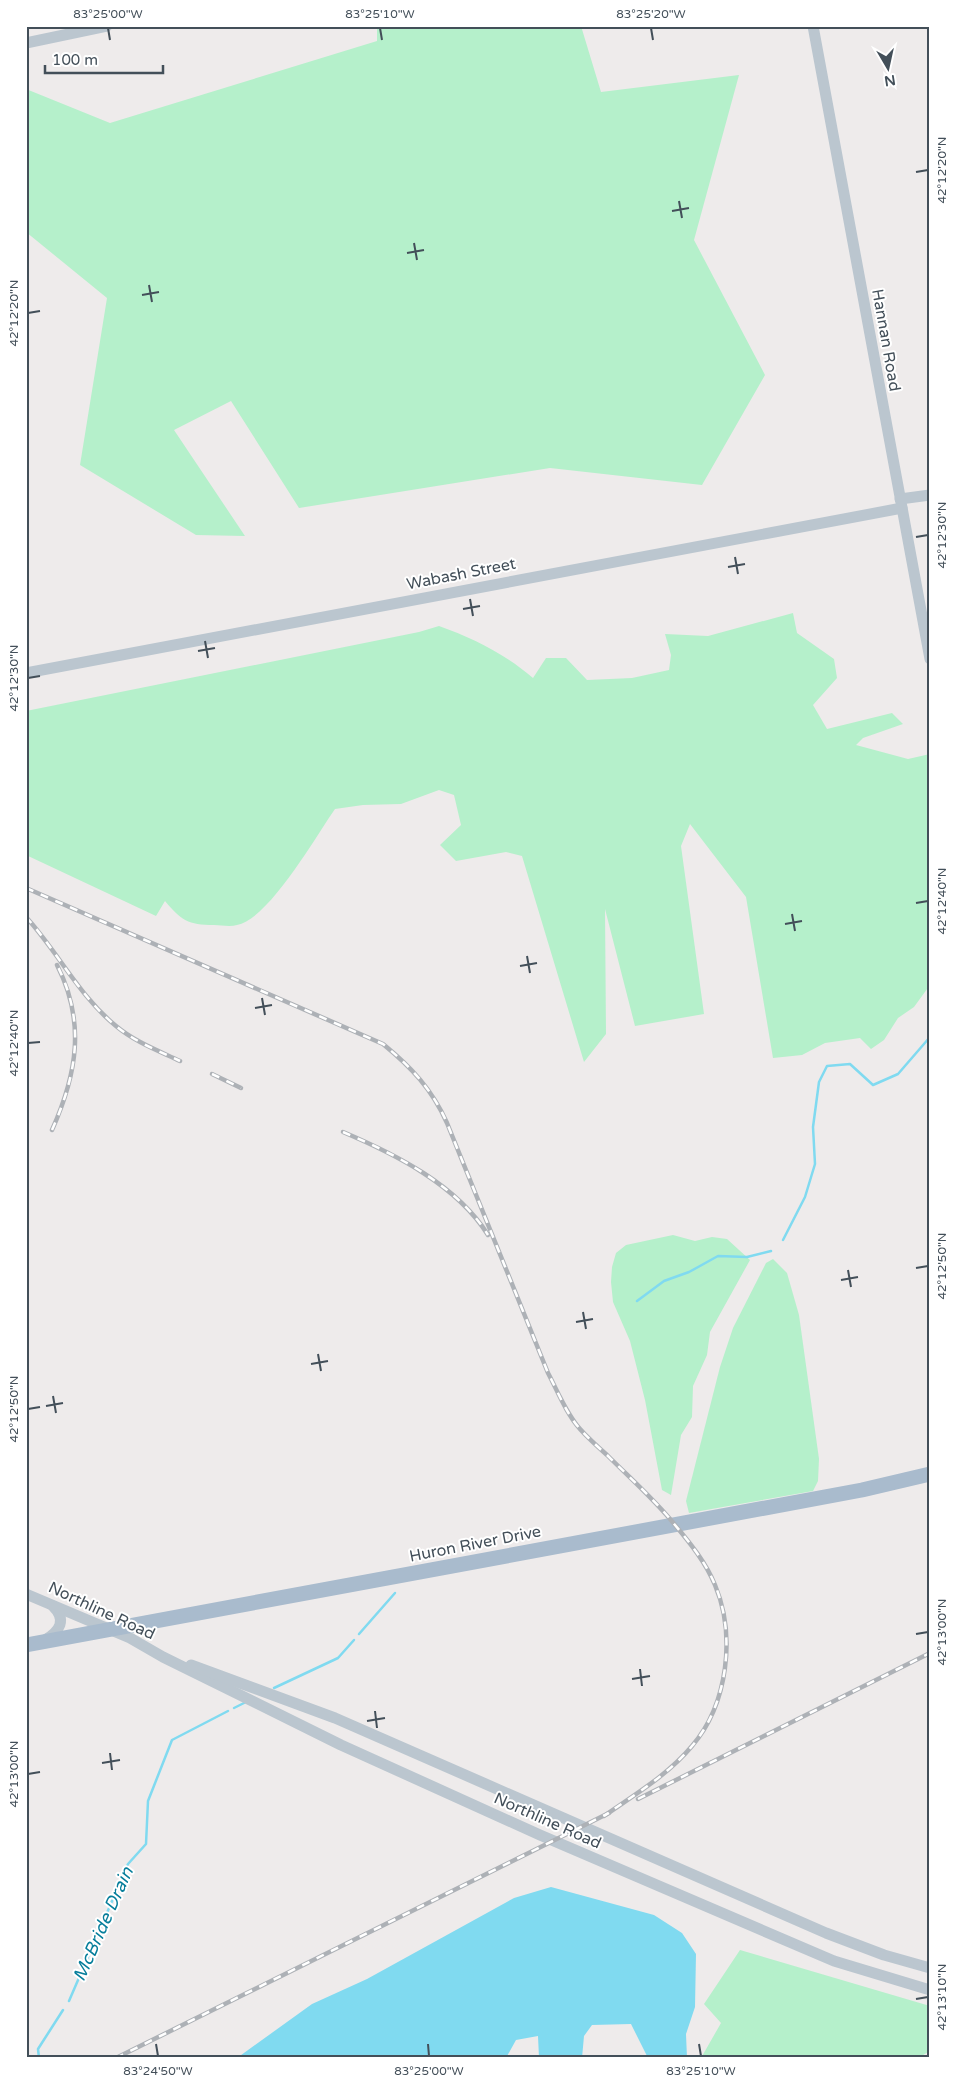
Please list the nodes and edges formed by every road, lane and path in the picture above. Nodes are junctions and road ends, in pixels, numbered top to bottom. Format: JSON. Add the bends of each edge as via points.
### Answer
{"nodes":[{"id":1,"x":108,"y":26,"type":"edge"},
{"id":2,"x":813,"y":26,"type":"edge"},
{"id":3,"x":26,"y":43,"type":"edge"},
{"id":4,"x":930,"y":495,"type":"edge"},
{"id":5,"x":901,"y":504,"type":"junction"},
{"id":6,"x":930,"y":659,"type":"edge"},
{"id":7,"x":26,"y":673,"type":"edge"},
{"id":8,"x":930,"y":1474,"type":"edge"},
{"id":9,"x":26,"y":1594,"type":"edge"},
{"id":10,"x":52,"y":1604,"type":"junction"},
{"id":11,"x":110,"y":1629,"type":"junction"},
{"id":12,"x":33,"y":1644,"type":"edge"},
{"id":13,"x":163,"y":1657,"type":"junction"},
{"id":14,"x":930,"y":1968,"type":"edge"},
{"id":15,"x":930,"y":1990,"type":"edge"}],
"edges":[{"from":1,"to":3,"type":"street"},
{"from":2,"to":5,"type":"street","name":"Hannan Road"},
{"from":4,"to":5,"type":"street","name":"Wabash Street"},
{"from":5,"to":6,"type":"street","name":"Hannan Road"},
{"from":5,"to":7,"type":"street","name":"Wabash Street"},
{"from":8,"to":11,"type":"main road","name":"Huron River Drive","via":[[854,1492]]},
{"from":9,"to":10,"type":"street","name":"Northline Road"},
{"from":10,"to":11,"type":"street","name":"Northline Road"},
{"from":10,"to":12,"type":"street","via":[[60,1614],[61,1625],[57,1632]]},
{"from":11,"to":12,"type":"main road","name":"Huron River Drive"},
{"from":11,"to":13,"type":"street","name":"Northline Road"},
{"from":13,"to":14,"type":"street","name":"Northline Road","via":[[213,1671],[335,1718],[811,1926],[857,1945]]},
{"from":13,"to":15,"type":"street","name":"Northline Road","via":[[341,1745],[633,1876],[834,1961]]}]}
